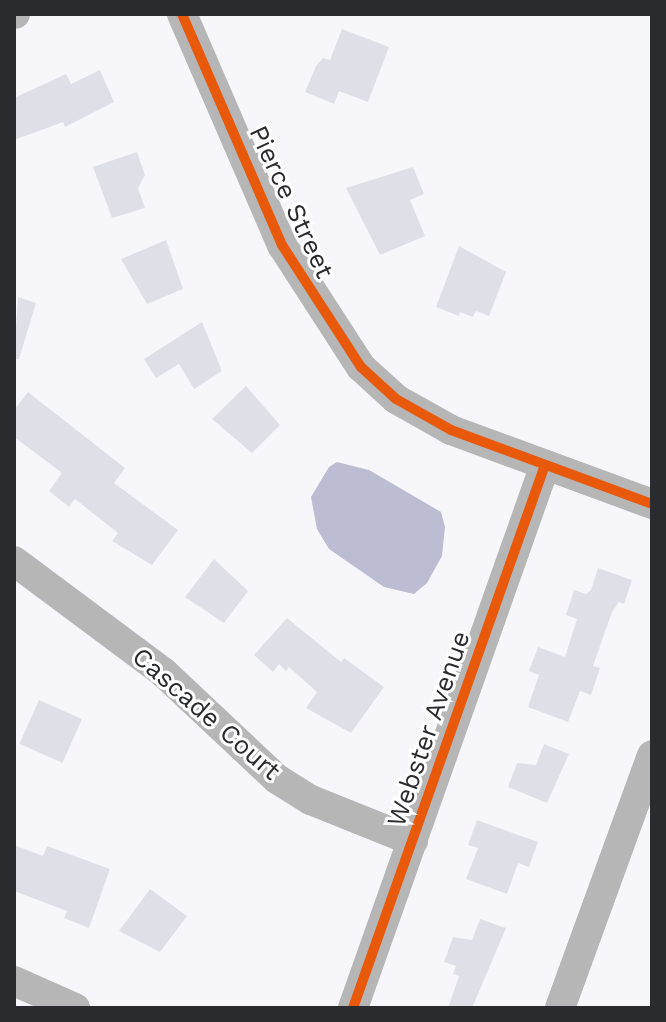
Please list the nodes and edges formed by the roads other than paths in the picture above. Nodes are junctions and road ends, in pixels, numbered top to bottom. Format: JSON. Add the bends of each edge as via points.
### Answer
{"nodes":[{"id":1,"x":182,"y":14,"type":"edge"},
{"id":2,"x":545,"y":465,"type":"junction"},
{"id":3,"x":652,"y":504,"type":"edge"},
{"id":4,"x":14,"y":561,"type":"edge"},
{"id":5,"x":652,"y":755,"type":"edge"},
{"id":6,"x":413,"y":841,"type":"junction"},
{"id":7,"x":14,"y":981,"type":"edge"},
{"id":8,"x":75,"y":1008,"type":"edge"},
{"id":9,"x":353,"y":1008,"type":"edge"},
{"id":10,"x":560,"y":1008,"type":"edge"}],
"edges":[{"from":1,"to":2,"type":"street","name":"Pierce Street","via":[[282,245],[361,367],[428,418]]},
{"from":2,"to":3,"type":"street","name":"Pierce Street"},
{"from":2,"to":6,"type":"street","name":"Webster Avenue"},
{"from":4,"to":6,"type":"street","name":"Cascade Court","via":[[164,673],[277,779],[311,800]]},
{"from":5,"to":10,"type":"street"},
{"from":6,"to":9,"type":"street","name":"Webster Avenue"},
{"from":7,"to":8,"type":"street"}]}
